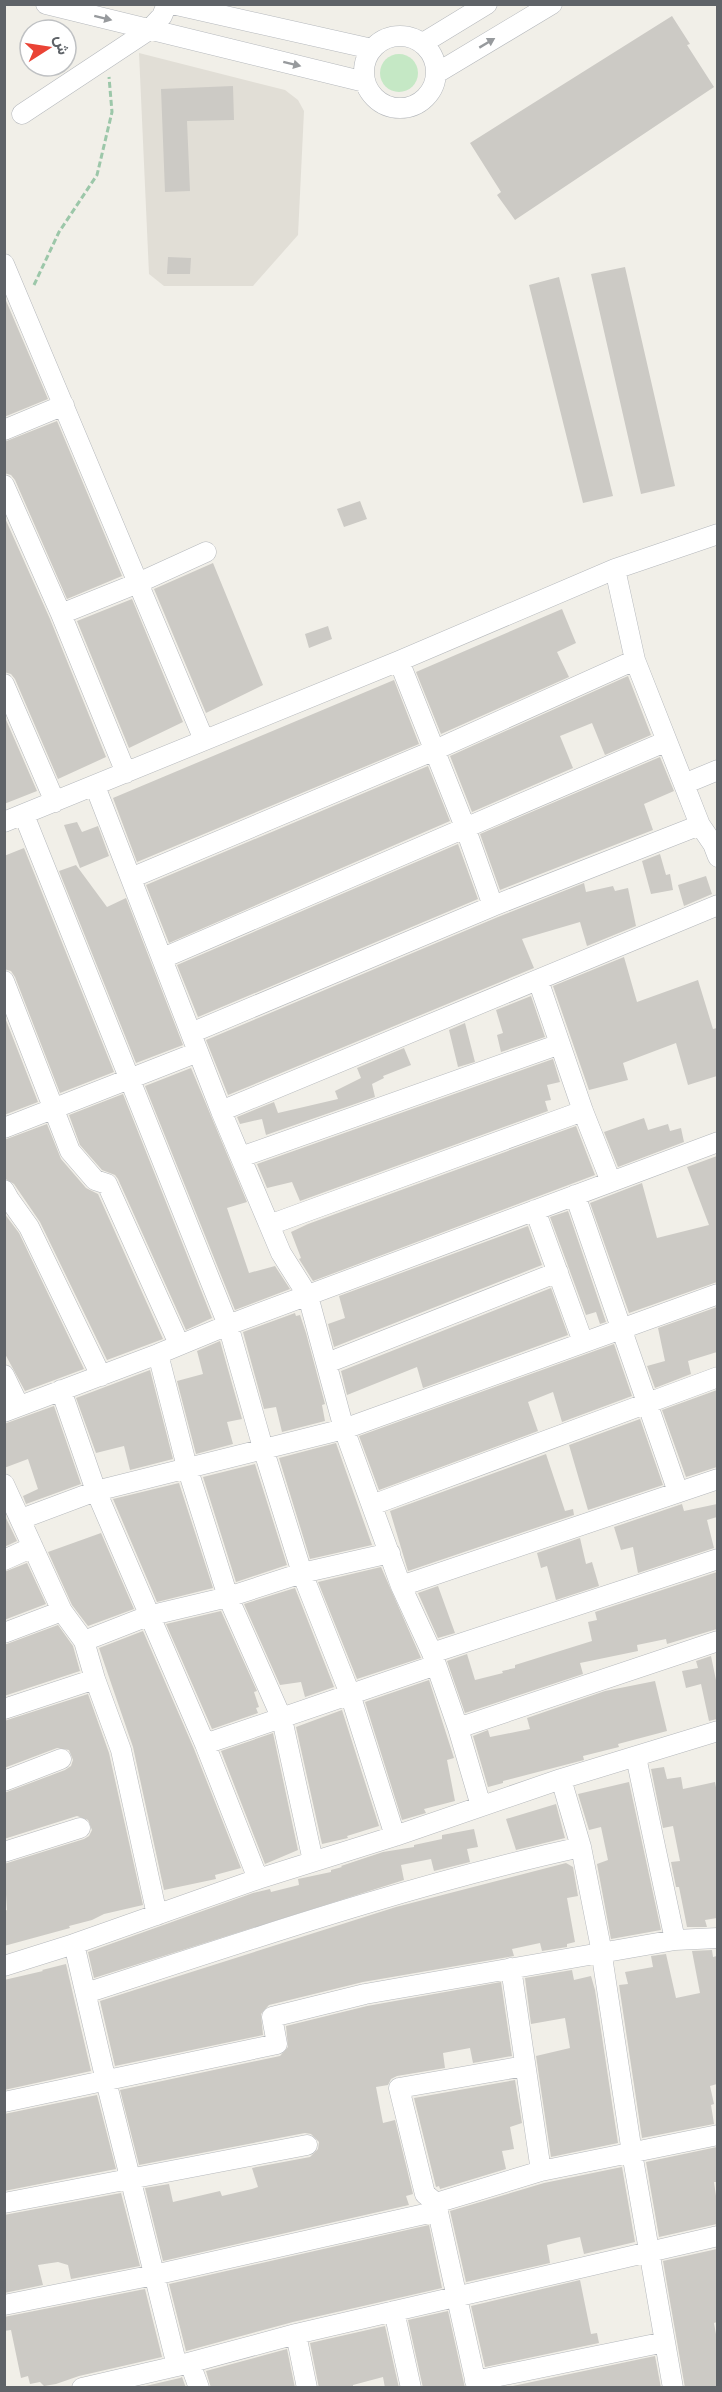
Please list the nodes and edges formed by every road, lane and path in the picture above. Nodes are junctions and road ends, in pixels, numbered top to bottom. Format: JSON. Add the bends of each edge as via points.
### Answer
{"nodes":[{"id":1,"x":46,"y":4,"type":"edge"},
{"id":2,"x":166,"y":4,"type":"edge"},
{"id":3,"x":172,"y":4,"type":"edge"},
{"id":4,"x":487,"y":4,"type":"edge"},
{"id":5,"x":552,"y":4,"type":"edge"},
{"id":6,"x":212,"y":9,"type":"edge"},
{"id":7,"x":149,"y":30,"type":"junction"},
{"id":8,"x":423,"y":43,"type":"junction"},
{"id":9,"x":372,"y":49,"type":"junction"},
{"id":10,"x":107,"y":57,"type":"junction"},
{"id":11,"x":437,"y":73,"type":"junction"},
{"id":12,"x":365,"y":82,"type":"junction"},
{"id":13,"x":22,"y":114,"type":"dead end"},
{"id":14,"x":4,"y":264,"type":"edge"},
{"id":15,"x":23,"y":308,"type":"junction"},
{"id":16,"x":64,"y":405,"type":"junction"},
{"id":17,"x":4,"y":430,"type":"edge"},
{"id":18,"x":4,"y":485,"type":"edge"},
{"id":19,"x":717,"y":534,"type":"edge"},
{"id":20,"x":206,"y":552,"type":"dead end"},
{"id":21,"x":615,"y":569,"type":"junction"},
{"id":22,"x":138,"y":583,"type":"junction"},
{"id":23,"x":61,"y":614,"type":"junction"},
{"id":24,"x":634,"y":660,"type":"junction"},
{"id":25,"x":399,"y":661,"type":"junction"},
{"id":26,"x":4,"y":684,"type":"edge"},
{"id":27,"x":204,"y":740,"type":"junction"},
{"id":28,"x":667,"y":741,"type":"junction"},
{"id":29,"x":435,"y":750,"type":"junction"},
{"id":30,"x":717,"y":770,"type":"edge"},
{"id":31,"x":126,"y":773,"type":"junction"},
{"id":32,"x":684,"y":784,"type":"junction"},
{"id":33,"x":95,"y":786,"type":"junction"},
{"id":34,"x":55,"y":802,"type":"junction"},
{"id":35,"x":24,"y":815,"type":"junction"},
{"id":36,"x":4,"y":822,"type":"edge"},
{"id":37,"x":700,"y":825,"type":"junction"},
{"id":38,"x":465,"y":827,"type":"junction"},
{"id":39,"x":716,"y":848,"type":"edge"},
{"id":40,"x":131,"y":878,"type":"junction"},
{"id":41,"x":717,"y":905,"type":"edge"},
{"id":42,"x":493,"y":906,"type":"junction"},
{"id":43,"x":162,"y":958,"type":"junction"},
{"id":44,"x":538,"y":980,"type":"junction"},
{"id":45,"x":4,"y":981,"type":"edge"},
{"id":46,"x":191,"y":1033,"type":"junction"},
{"id":47,"x":560,"y":1044,"type":"junction"},
{"id":48,"x":198,"y":1052,"type":"junction"},
{"id":49,"x":128,"y":1078,"type":"junction"},
{"id":50,"x":55,"y":1108,"type":"junction"},
{"id":51,"x":221,"y":1111,"type":"junction"},
{"id":52,"x":583,"y":1111,"type":"junction"},
{"id":53,"x":4,"y":1128,"type":"edge"},
{"id":54,"x":717,"y":1142,"type":"edge"},
{"id":55,"x":241,"y":1158,"type":"junction"},
{"id":56,"x":611,"y":1182,"type":"junction"},
{"id":57,"x":4,"y":1190,"type":"edge"},
{"id":58,"x":575,"y":1195,"type":"junction"},
{"id":59,"x":535,"y":1210,"type":"junction"},
{"id":60,"x":269,"y":1225,"type":"junction"},
{"id":61,"x":558,"y":1272,"type":"junction"},
{"id":62,"x":717,"y":1294,"type":"edge"},
{"id":63,"x":308,"y":1296,"type":"junction"},
{"id":64,"x":228,"y":1325,"type":"junction"},
{"id":65,"x":621,"y":1328,"type":"junction"},
{"id":66,"x":583,"y":1342,"type":"junction"},
{"id":67,"x":179,"y":1344,"type":"junction"},
{"id":68,"x":158,"y":1354,"type":"junction"},
{"id":69,"x":327,"y":1363,"type":"junction"},
{"id":70,"x":4,"y":1375,"type":"edge"},
{"id":71,"x":101,"y":1376,"type":"junction"},
{"id":72,"x":717,"y":1377,"type":"edge"},
{"id":73,"x":61,"y":1390,"type":"junction"},
{"id":74,"x":646,"y":1402,"type":"junction"},
{"id":75,"x":12,"y":1409,"type":"edge"},
{"id":76,"x":344,"y":1429,"type":"junction"},
{"id":77,"x":263,"y":1448,"type":"junction"},
{"id":78,"x":187,"y":1467,"type":"junction"},
{"id":79,"x":717,"y":1479,"type":"edge"},
{"id":80,"x":5,"y":1487,"type":"edge"},
{"id":81,"x":96,"y":1491,"type":"junction"},
{"id":82,"x":678,"y":1492,"type":"junction"},
{"id":83,"x":372,"y":1505,"type":"junction"},
{"id":84,"x":21,"y":1520,"type":"junction"},
{"id":85,"x":33,"y":1547,"type":"junction"},
{"id":86,"x":390,"y":1553,"type":"junction"},
{"id":87,"x":717,"y":1559,"type":"edge"},
{"id":88,"x":4,"y":1560,"type":"edge"},
{"id":89,"x":302,"y":1573,"type":"junction"},
{"id":90,"x":401,"y":1586,"type":"junction"},
{"id":91,"x":228,"y":1597,"type":"junction"},
{"id":92,"x":62,"y":1611,"type":"junction"},
{"id":93,"x":148,"y":1616,"type":"junction"},
{"id":94,"x":4,"y":1633,"type":"edge"},
{"id":95,"x":84,"y":1641,"type":"junction"},
{"id":96,"x":717,"y":1641,"type":"edge"},
{"id":97,"x":434,"y":1659,"type":"junction"},
{"id":98,"x":95,"y":1678,"type":"junction"},
{"id":99,"x":350,"y":1694,"type":"junction"},
{"id":100,"x":4,"y":1708,"type":"edge"},
{"id":101,"x":282,"y":1719,"type":"junction"},
{"id":102,"x":458,"y":1728,"type":"junction"},
{"id":103,"x":717,"y":1735,"type":"edge"},
{"id":104,"x":205,"y":1744,"type":"junction"},
{"id":105,"x":636,"y":1757,"type":"junction"},
{"id":106,"x":61,"y":1759,"type":"dead end"},
{"id":107,"x":561,"y":1779,"type":"junction"},
{"id":108,"x":4,"y":1781,"type":"edge"},
{"id":109,"x":481,"y":1806,"type":"junction"},
{"id":110,"x":80,"y":1827,"type":"dead end"},
{"id":111,"x":395,"y":1836,"type":"junction"},
{"id":112,"x":581,"y":1847,"type":"junction"},
{"id":113,"x":4,"y":1852,"type":"edge"},
{"id":114,"x":313,"y":1861,"type":"junction"},
{"id":115,"x":258,"y":1878,"type":"junction"},
{"id":116,"x":157,"y":1915,"type":"junction"},
{"id":117,"x":717,"y":1938,"type":"edge"},
{"id":118,"x":675,"y":1941,"type":"junction"},
{"id":119,"x":74,"y":1944,"type":"junction"},
{"id":120,"x":602,"y":1955,"type":"junction"},
{"id":121,"x":4,"y":1966,"type":"edge"},
{"id":122,"x":511,"y":1968,"type":"junction"},
{"id":123,"x":86,"y":1993,"type":"junction"},
{"id":124,"x":525,"y":2066,"type":"junction"},
{"id":125,"x":106,"y":2081,"type":"junction"},
{"id":126,"x":4,"y":2102,"type":"edge"},
{"id":127,"x":717,"y":2135,"type":"edge"},
{"id":128,"x":307,"y":2145,"type":"dead end"},
{"id":129,"x":632,"y":2153,"type":"junction"},
{"id":130,"x":541,"y":2171,"type":"junction"},
{"id":131,"x":130,"y":2179,"type":"junction"},
{"id":132,"x":4,"y":2203,"type":"edge"},
{"id":133,"x":437,"y":2207,"type":"junction"},
{"id":134,"x":717,"y":2235,"type":"edge"},
{"id":135,"x":649,"y":2251,"type":"junction"},
{"id":136,"x":154,"y":2275,"type":"junction"},
{"id":137,"x":457,"y":2296,"type":"junction"},
{"id":138,"x":4,"y":2305,"type":"edge"},
{"id":139,"x":394,"y":2311,"type":"junction"},
{"id":140,"x":296,"y":2334,"type":"junction"},
{"id":141,"x":665,"y":2343,"type":"junction"},
{"id":142,"x":183,"y":2364,"type":"junction"},
{"id":143,"x":124,"y":2384,"type":"edge"},
{"id":144,"x":476,"y":2384,"type":"edge"},
{"id":145,"x":82,"y":2388,"type":"edge"},
{"id":146,"x":199,"y":2388,"type":"edge"},
{"id":147,"x":307,"y":2388,"type":"edge"},
{"id":148,"x":411,"y":2388,"type":"edge"},
{"id":149,"x":673,"y":2388,"type":"edge"}],
"edges":[{"from":1,"to":7,"type":"street","one_way":true},
{"from":2,"to":7,"type":"street","via":[[162,16]]},
{"from":3,"to":6,"type":"street"},
{"from":4,"to":8,"type":"street"},
{"from":11,"to":5,"type":"street","one_way":true},
{"from":6,"to":9,"type":"street"},
{"from":7,"to":10,"type":"street"},
{"from":7,"to":12,"type":"street","one_way":true},
{"from":8,"to":9,"type":"street","via":[[396,35]]},
{"from":8,"to":11,"type":"street","via":[[431,51]]},
{"from":9,"to":12,"type":"street","via":[[364,70]]},
{"from":10,"to":13,"type":"street"},
{"from":10,"to":15,"type":"path","via":[[112,112],[97,176],[59,232]]},
{"from":11,"to":12,"type":"street","via":[[435,84],[421,102],[399,109],[377,101]]},
{"from":14,"to":15,"type":"street"},
{"from":15,"to":16,"type":"street"},
{"from":16,"to":17,"type":"street"},
{"from":16,"to":22,"type":"street"},
{"from":18,"to":23,"type":"street"},
{"from":19,"to":21,"type":"street"},
{"from":20,"to":22,"type":"street"},
{"from":21,"to":24,"type":"street"},
{"from":21,"to":25,"type":"street"},
{"from":22,"to":23,"type":"street"},
{"from":22,"to":27,"type":"street"},
{"from":23,"to":31,"type":"street"},
{"from":24,"to":28,"type":"street"},
{"from":24,"to":29,"type":"street"},
{"from":25,"to":27,"type":"street"},
{"from":25,"to":29,"type":"street"},
{"from":26,"to":34,"type":"street"},
{"from":27,"to":31,"type":"street"},
{"from":28,"to":32,"type":"street"},
{"from":28,"to":38,"type":"street"},
{"from":29,"to":38,"type":"street"},
{"from":29,"to":40,"type":"street"},
{"from":30,"to":32,"type":"street"},
{"from":31,"to":33,"type":"street"},
{"from":32,"to":37,"type":"street"},
{"from":33,"to":34,"type":"street"},
{"from":33,"to":40,"type":"street"},
{"from":34,"to":35,"type":"street"},
{"from":35,"to":36,"type":"street"},
{"from":35,"to":49,"type":"street"},
{"from":37,"to":39,"type":"street"},
{"from":37,"to":42,"type":"street"},
{"from":38,"to":42,"type":"street"},
{"from":38,"to":43,"type":"street"},
{"from":40,"to":43,"type":"street"},
{"from":41,"to":44,"type":"street"},
{"from":42,"to":46,"type":"street"},
{"from":43,"to":46,"type":"street"},
{"from":44,"to":47,"type":"street"},
{"from":44,"to":51,"type":"street"},
{"from":45,"to":50,"type":"street"},
{"from":46,"to":48,"type":"street"},
{"from":47,"to":52,"type":"street"},
{"from":47,"to":55,"type":"street"},
{"from":48,"to":49,"type":"street"},
{"from":48,"to":51,"type":"street"},
{"from":49,"to":50,"type":"street"},
{"from":49,"to":64,"type":"street"},
{"from":50,"to":53,"type":"street"},
{"from":50,"to":67,"type":"street","via":[[70,1151],[95,1180],[107,1184]]},
{"from":51,"to":55,"type":"street"},
{"from":52,"to":56,"type":"street"},
{"from":52,"to":60,"type":"street"},
{"from":54,"to":56,"type":"street"},
{"from":55,"to":60,"type":"street"},
{"from":56,"to":58,"type":"street"},
{"from":57,"to":71,"type":"street","via":[[29,1227]]},
{"from":58,"to":59,"type":"street"},
{"from":58,"to":65,"type":"street"},
{"from":59,"to":61,"type":"street"},
{"from":59,"to":63,"type":"street"},
{"from":60,"to":63,"type":"street"},
{"from":61,"to":66,"type":"street"},
{"from":61,"to":69,"type":"street"},
{"from":62,"to":65,"type":"street"},
{"from":63,"to":64,"type":"street"},
{"from":63,"to":69,"type":"street"},
{"from":64,"to":67,"type":"street"},
{"from":64,"to":77,"type":"street"},
{"from":65,"to":66,"type":"street"},
{"from":65,"to":74,"type":"street"},
{"from":66,"to":76,"type":"street"},
{"from":67,"to":68,"type":"street"},
{"from":68,"to":71,"type":"street"},
{"from":68,"to":78,"type":"street"},
{"from":69,"to":76,"type":"street"},
{"from":70,"to":75,"type":"street"},
{"from":71,"to":73,"type":"street"},
{"from":72,"to":74,"type":"street"},
{"from":73,"to":75,"type":"street"},
{"from":73,"to":81,"type":"street"},
{"from":74,"to":82,"type":"street"},
{"from":74,"to":83,"type":"street"},
{"from":76,"to":77,"type":"street"},
{"from":76,"to":83,"type":"street"},
{"from":77,"to":78,"type":"street"},
{"from":77,"to":89,"type":"street"},
{"from":78,"to":81,"type":"street"},
{"from":78,"to":91,"type":"street"},
{"from":79,"to":82,"type":"street"},
{"from":80,"to":84,"type":"street"},
{"from":81,"to":84,"type":"street"},
{"from":81,"to":93,"type":"street"},
{"from":82,"to":90,"type":"street"},
{"from":83,"to":86,"type":"street"},
{"from":84,"to":85,"type":"street"},
{"from":85,"to":88,"type":"street"},
{"from":85,"to":92,"type":"street"},
{"from":86,"to":89,"type":"street"},
{"from":86,"to":90,"type":"street"},
{"from":87,"to":97,"type":"street"},
{"from":89,"to":91,"type":"street"},
{"from":89,"to":99,"type":"street"},
{"from":90,"to":97,"type":"street"},
{"from":91,"to":93,"type":"street"},
{"from":91,"to":101,"type":"street"},
{"from":92,"to":94,"type":"street"},
{"from":92,"to":95,"type":"street"},
{"from":93,"to":95,"type":"street"},
{"from":93,"to":104,"type":"street"},
{"from":95,"to":98,"type":"street"},
{"from":96,"to":102,"type":"street"},
{"from":97,"to":99,"type":"street"},
{"from":97,"to":102,"type":"street"},
{"from":98,"to":100,"type":"street"},
{"from":98,"to":116,"type":"street","via":[[121,1750]]},
{"from":99,"to":101,"type":"street"},
{"from":99,"to":111,"type":"street"},
{"from":101,"to":104,"type":"street"},
{"from":101,"to":114,"type":"street"},
{"from":102,"to":109,"type":"street"},
{"from":103,"to":105,"type":"street"},
{"from":104,"to":115,"type":"street"},
{"from":105,"to":107,"type":"street"},
{"from":105,"to":118,"type":"street"},
{"from":106,"to":108,"type":"street"},
{"from":107,"to":109,"type":"street"},
{"from":107,"to":112,"type":"street"},
{"from":109,"to":111,"type":"street"},
{"from":110,"to":113,"type":"street"},
{"from":111,"to":114,"type":"street"},
{"from":112,"to":120,"type":"street"},
{"from":112,"to":123,"type":"street","via":[[381,1898]]},
{"from":114,"to":115,"type":"street"},
{"from":115,"to":116,"type":"street"},
{"from":116,"to":119,"type":"street"},
{"from":117,"to":118,"type":"street"},
{"from":118,"to":120,"type":"street"},
{"from":119,"to":121,"type":"street"},
{"from":119,"to":123,"type":"street"},
{"from":120,"to":122,"type":"street"},
{"from":120,"to":129,"type":"street"},
{"from":122,"to":124,"type":"street"},
{"from":122,"to":125,"type":"street","via":[[365,1994],[272,2017],[276,2044]]},
{"from":123,"to":125,"type":"street"},
{"from":124,"to":130,"type":"street"},
{"from":124,"to":133,"type":"street","via":[[399,2088],[425,2194]]},
{"from":125,"to":126,"type":"street"},
{"from":125,"to":131,"type":"street"},
{"from":127,"to":129,"type":"street"},
{"from":128,"to":131,"type":"street"},
{"from":129,"to":130,"type":"street"},
{"from":129,"to":135,"type":"street"},
{"from":130,"to":133,"type":"street"},
{"from":131,"to":132,"type":"street"},
{"from":131,"to":136,"type":"street"},
{"from":133,"to":136,"type":"street"},
{"from":133,"to":137,"type":"street"},
{"from":134,"to":135,"type":"street"},
{"from":135,"to":137,"type":"street"},
{"from":135,"to":141,"type":"street"},
{"from":136,"to":138,"type":"street"},
{"from":136,"to":142,"type":"street"},
{"from":137,"to":139,"type":"street"},
{"from":137,"to":144,"type":"street"},
{"from":139,"to":140,"type":"street"},
{"from":139,"to":148,"type":"street"},
{"from":140,"to":142,"type":"street"},
{"from":140,"to":147,"type":"street"},
{"from":141,"to":144,"type":"street"},
{"from":141,"to":149,"type":"street"},
{"from":142,"to":143,"type":"street"},
{"from":142,"to":146,"type":"street"},
{"from":143,"to":145,"type":"street"}]}
